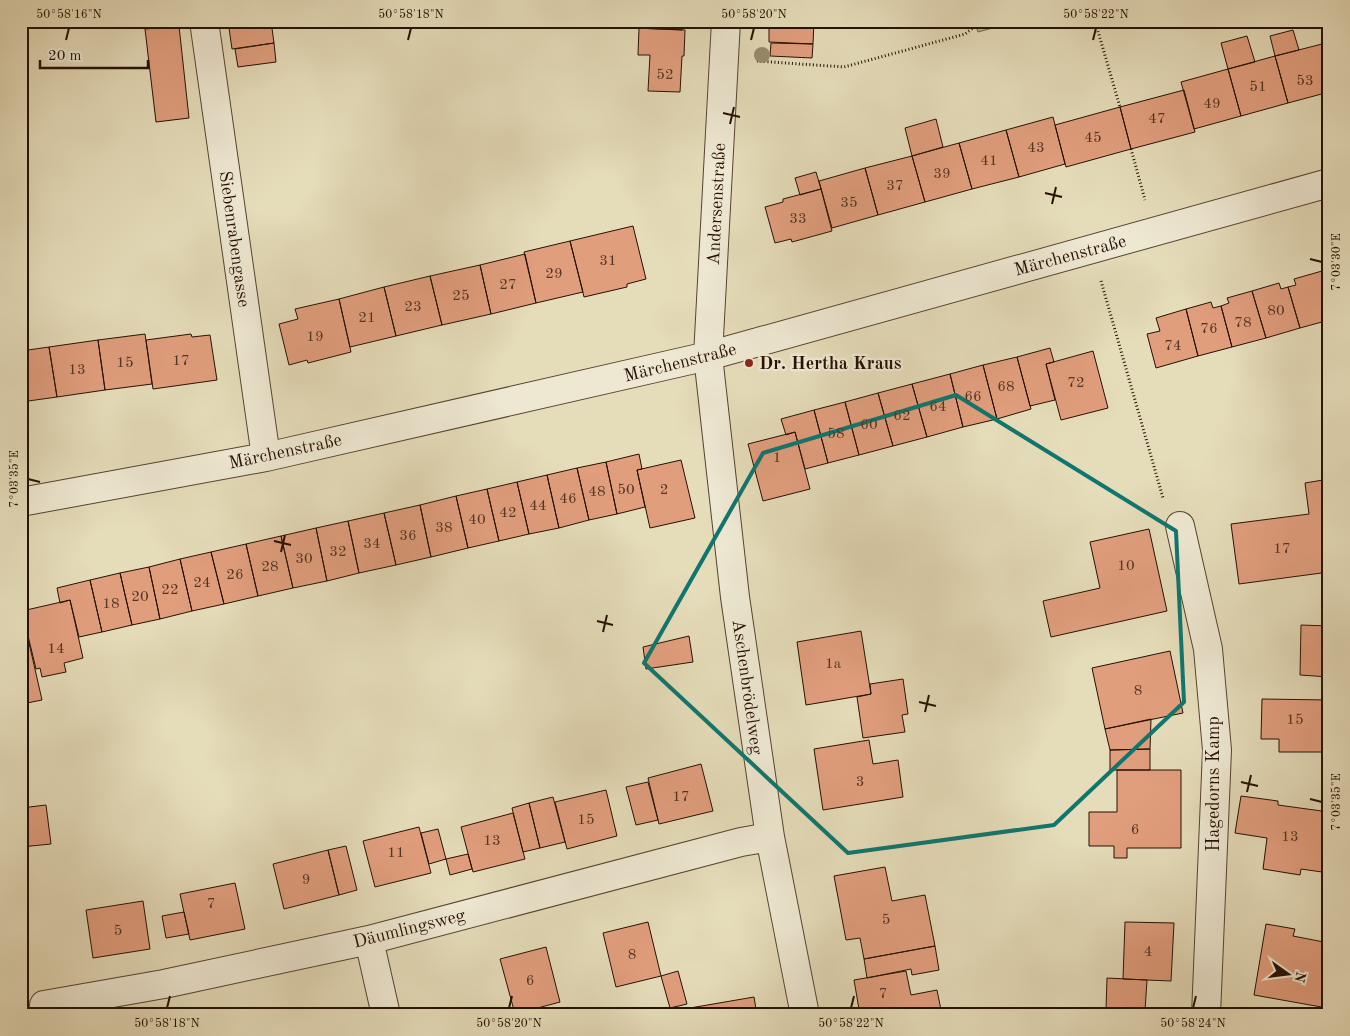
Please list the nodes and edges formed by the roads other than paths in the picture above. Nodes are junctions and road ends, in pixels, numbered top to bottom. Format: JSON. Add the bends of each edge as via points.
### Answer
{"nodes":[{"id":1,"x":204,"y":21,"type":"edge"},
{"id":2,"x":726,"y":21,"type":"edge"},
{"id":3,"x":1329,"y":184,"type":"edge"},
{"id":4,"x":708,"y":356,"type":"junction"},
{"id":5,"x":266,"y":457,"type":"junction"},
{"id":6,"x":21,"y":502,"type":"edge"},
{"id":7,"x":1180,"y":526,"type":"road end"},
{"id":8,"x":770,"y":837,"type":"junction"},
{"id":9,"x":369,"y":940,"type":"junction"},
{"id":10,"x":45,"y":1010,"type":"edge"},
{"id":11,"x":386,"y":1015,"type":"edge"},
{"id":12,"x":805,"y":1015,"type":"edge"},
{"id":13,"x":1206,"y":1015,"type":"edge"}],
"edges":[{"from":1,"to":5,"type":"street","name":"Siebenrabengasse"},
{"from":2,"to":4,"type":"street","name":"Andersenstraße"},
{"from":3,"to":4,"type":"street","name":"Märchenstraße"},
{"from":4,"to":5,"type":"street","name":"Märchenstraße"},
{"from":4,"to":8,"type":"street","name":"Aschenbrödelweg","via":[[734,597]]},
{"from":5,"to":6,"type":"street","name":"Märchenstraße"},
{"from":7,"to":13,"type":"street","name":"Hagedorns Kamp","via":[[1208,649],[1217,750]]},
{"from":8,"to":9,"type":"street","name":"Däumlingsweg"},
{"from":8,"to":12,"type":"street","name":"Aschenbrödelweg"},
{"from":9,"to":10,"type":"street","name":"Däumlingsweg"},
{"from":9,"to":11,"type":"street"}]}
